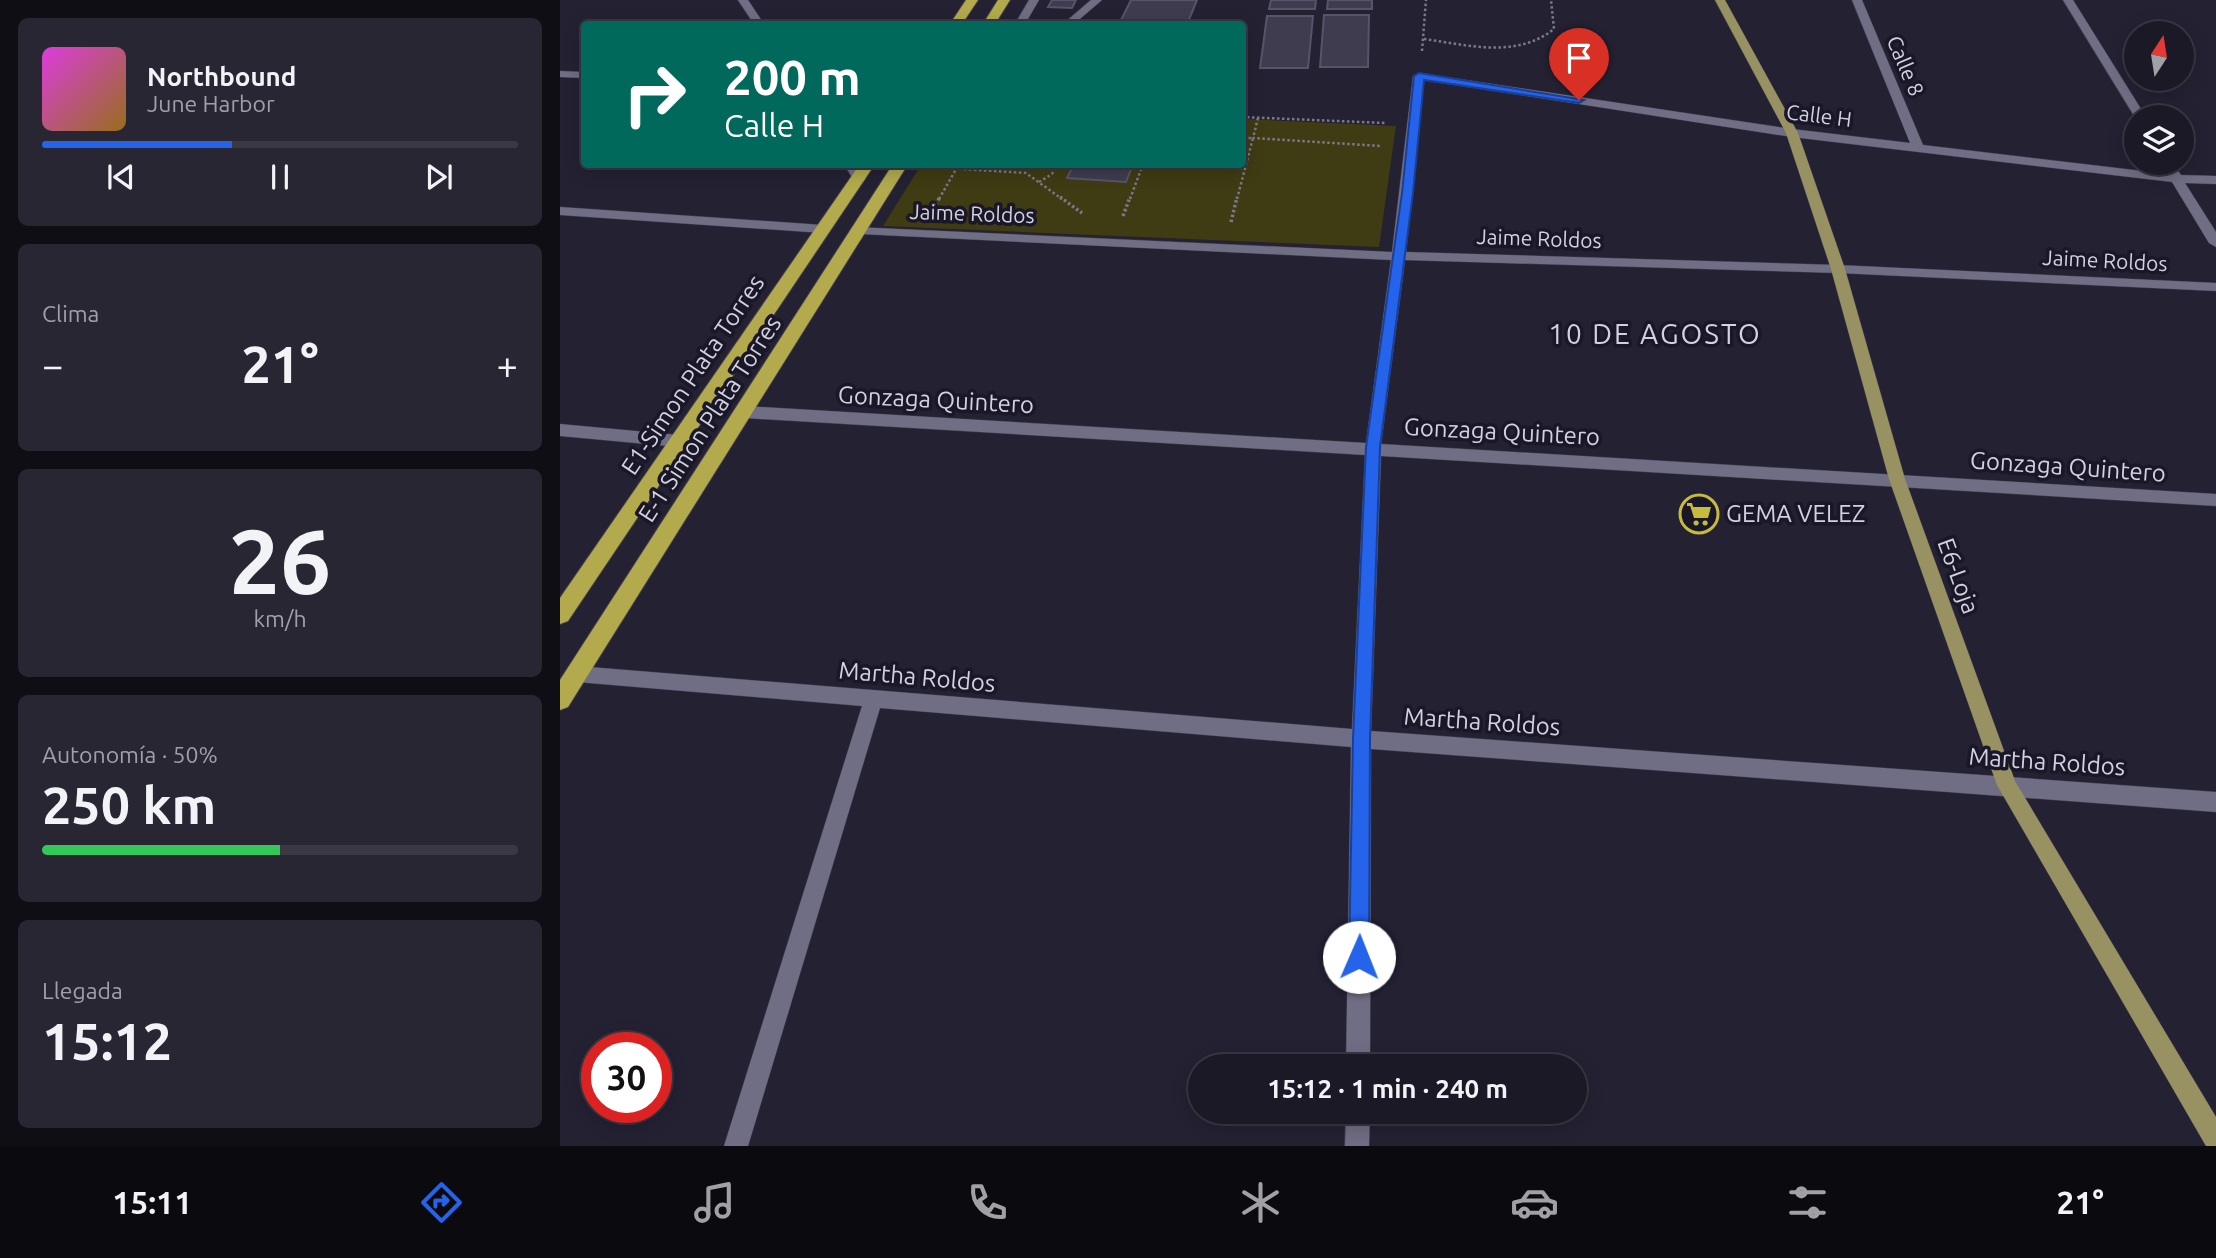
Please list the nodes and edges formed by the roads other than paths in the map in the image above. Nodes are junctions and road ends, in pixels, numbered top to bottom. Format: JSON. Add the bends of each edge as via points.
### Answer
{"nodes":[{"id":1,"x":743,"y":0,"type":"edge"},
{"id":2,"x":972,"y":0,"type":"edge"},
{"id":3,"x":1004,"y":0,"type":"edge"},
{"id":4,"x":1034,"y":0,"type":"edge"},
{"id":5,"x":1097,"y":0,"type":"edge"},
{"id":6,"x":1720,"y":0,"type":"edge"},
{"id":7,"x":1857,"y":0,"type":"edge"},
{"id":8,"x":2068,"y":0,"type":"edge"},
{"id":9,"x":757,"y":21,"type":"edge"},
{"id":10,"x":958,"y":21,"type":"edge"},
{"id":11,"x":991,"y":21,"type":"edge"},
{"id":12,"x":1022,"y":21,"type":"edge"},
{"id":13,"x":1072,"y":21,"type":"edge"},
{"id":14,"x":560,"y":74,"type":"edge"},
{"id":15,"x":581,"y":75,"type":"edge"},
{"id":16,"x":2133,"y":105,"type":"edge"},
{"id":17,"x":1792,"y":133,"type":"junction"},
{"id":18,"x":1918,"y":148,"type":"junction"},
{"id":19,"x":899,"y":168,"type":"edge"},
{"id":20,"x":859,"y":169,"type":"edge"},
{"id":21,"x":2175,"y":175,"type":"edge"},
{"id":22,"x":2178,"y":179,"type":"junction"},
{"id":23,"x":2216,"y":180,"type":"edge"},
{"id":24,"x":560,"y":211,"type":"edge"},
{"id":25,"x":823,"y":229,"type":"junction"},
{"id":26,"x":860,"y":230,"type":"junction"},
{"id":27,"x":2216,"y":243,"type":"edge"},
{"id":28,"x":1398,"y":256,"type":"junction"},
{"id":29,"x":1838,"y":269,"type":"junction"},
{"id":30,"x":2216,"y":287,"type":"edge"},
{"id":31,"x":744,"y":412,"type":"junction"},
{"id":32,"x":560,"y":430,"type":"edge"},
{"id":33,"x":679,"y":441,"type":"junction"},
{"id":34,"x":1373,"y":447,"type":"junction"},
{"id":35,"x":1897,"y":479,"type":"junction"},
{"id":36,"x":2216,"y":500,"type":"edge"},
{"id":37,"x":560,"y":615,"type":"edge"},
{"id":38,"x":577,"y":674,"type":"junction"},
{"id":39,"x":560,"y":700,"type":"edge"},
{"id":40,"x":873,"y":700,"type":"junction"},
{"id":41,"x":1362,"y":739,"type":"junction"},
{"id":42,"x":2007,"y":785,"type":"junction"},
{"id":43,"x":2216,"y":802,"type":"edge"},
{"id":44,"x":1358,"y":1054,"type":"edge"},
{"id":45,"x":1358,"y":1124,"type":"edge"},
{"id":46,"x":2216,"y":1140,"type":"edge"},
{"id":47,"x":736,"y":1146,"type":"edge"},
{"id":48,"x":1357,"y":1146,"type":"edge"}],
"edges":[{"from":1,"to":9,"type":"street"},
{"from":2,"to":10,"type":"highway"},
{"from":3,"to":11,"type":"highway"},
{"from":4,"to":12,"type":"street"},
{"from":5,"to":13,"type":"street"},
{"from":6,"to":17,"type":"main road","name":"E6-Loja"},
{"from":7,"to":18,"type":"street","name":"Calle 8"},
{"from":8,"to":16,"type":"street"},
{"from":14,"to":15,"type":"street"},
{"from":17,"to":18,"type":"street","name":"Calle H"},
{"from":17,"to":28,"type":"street","name":"Calle H","via":[[1419,76]]},
{"from":17,"to":29,"type":"main road","name":"E6-Loja"},
{"from":18,"to":22,"type":"street","name":"Calle H"},
{"from":19,"to":26,"type":"highway","name":"E-1 Simon Plata Torres"},
{"from":20,"to":25,"type":"highway","name":"E1-Simon Plata Torres"},
{"from":21,"to":22,"type":"street"},
{"from":22,"to":23,"type":"street","name":"Calle H"},
{"from":22,"to":27,"type":"street"},
{"from":24,"to":25,"type":"street"},
{"from":25,"to":33,"type":"highway","name":"E1-Simon Plata Torres"},
{"from":26,"to":28,"type":"street","name":"Jaime Roldos"},
{"from":26,"to":31,"type":"highway","name":"E-1 Simon Plata Torres"},
{"from":28,"to":29,"type":"street","name":"Jaime Roldos"},
{"from":28,"to":34,"type":"street"},
{"from":29,"to":30,"type":"street","name":"Jaime Roldos"},
{"from":29,"to":35,"type":"main road","name":"E6-Loja"},
{"from":31,"to":34,"type":"street","name":"Gonzaga Quintero"},
{"from":31,"to":38,"type":"highway","name":"E-1 Simon Plata Torres"},
{"from":32,"to":33,"type":"street"},
{"from":33,"to":37,"type":"highway","name":"E1-Simon Plata Torres"},
{"from":34,"to":35,"type":"street","name":"Gonzaga Quintero"},
{"from":34,"to":41,"type":"street"},
{"from":35,"to":36,"type":"street","name":"Gonzaga Quintero"},
{"from":35,"to":42,"type":"main road","name":"E6-Loja"},
{"from":38,"to":39,"type":"highway","name":"E-1 Simon Plata Torres"},
{"from":38,"to":40,"type":"street","name":"Martha Roldos"},
{"from":40,"to":41,"type":"street","name":"Martha Roldos"},
{"from":40,"to":47,"type":"street"},
{"from":41,"to":42,"type":"street","name":"Martha Roldos"},
{"from":41,"to":44,"type":"street"},
{"from":42,"to":43,"type":"street","name":"Martha Roldos"},
{"from":42,"to":46,"type":"main road","name":"E6-Loja"},
{"from":45,"to":48,"type":"street"}]}
